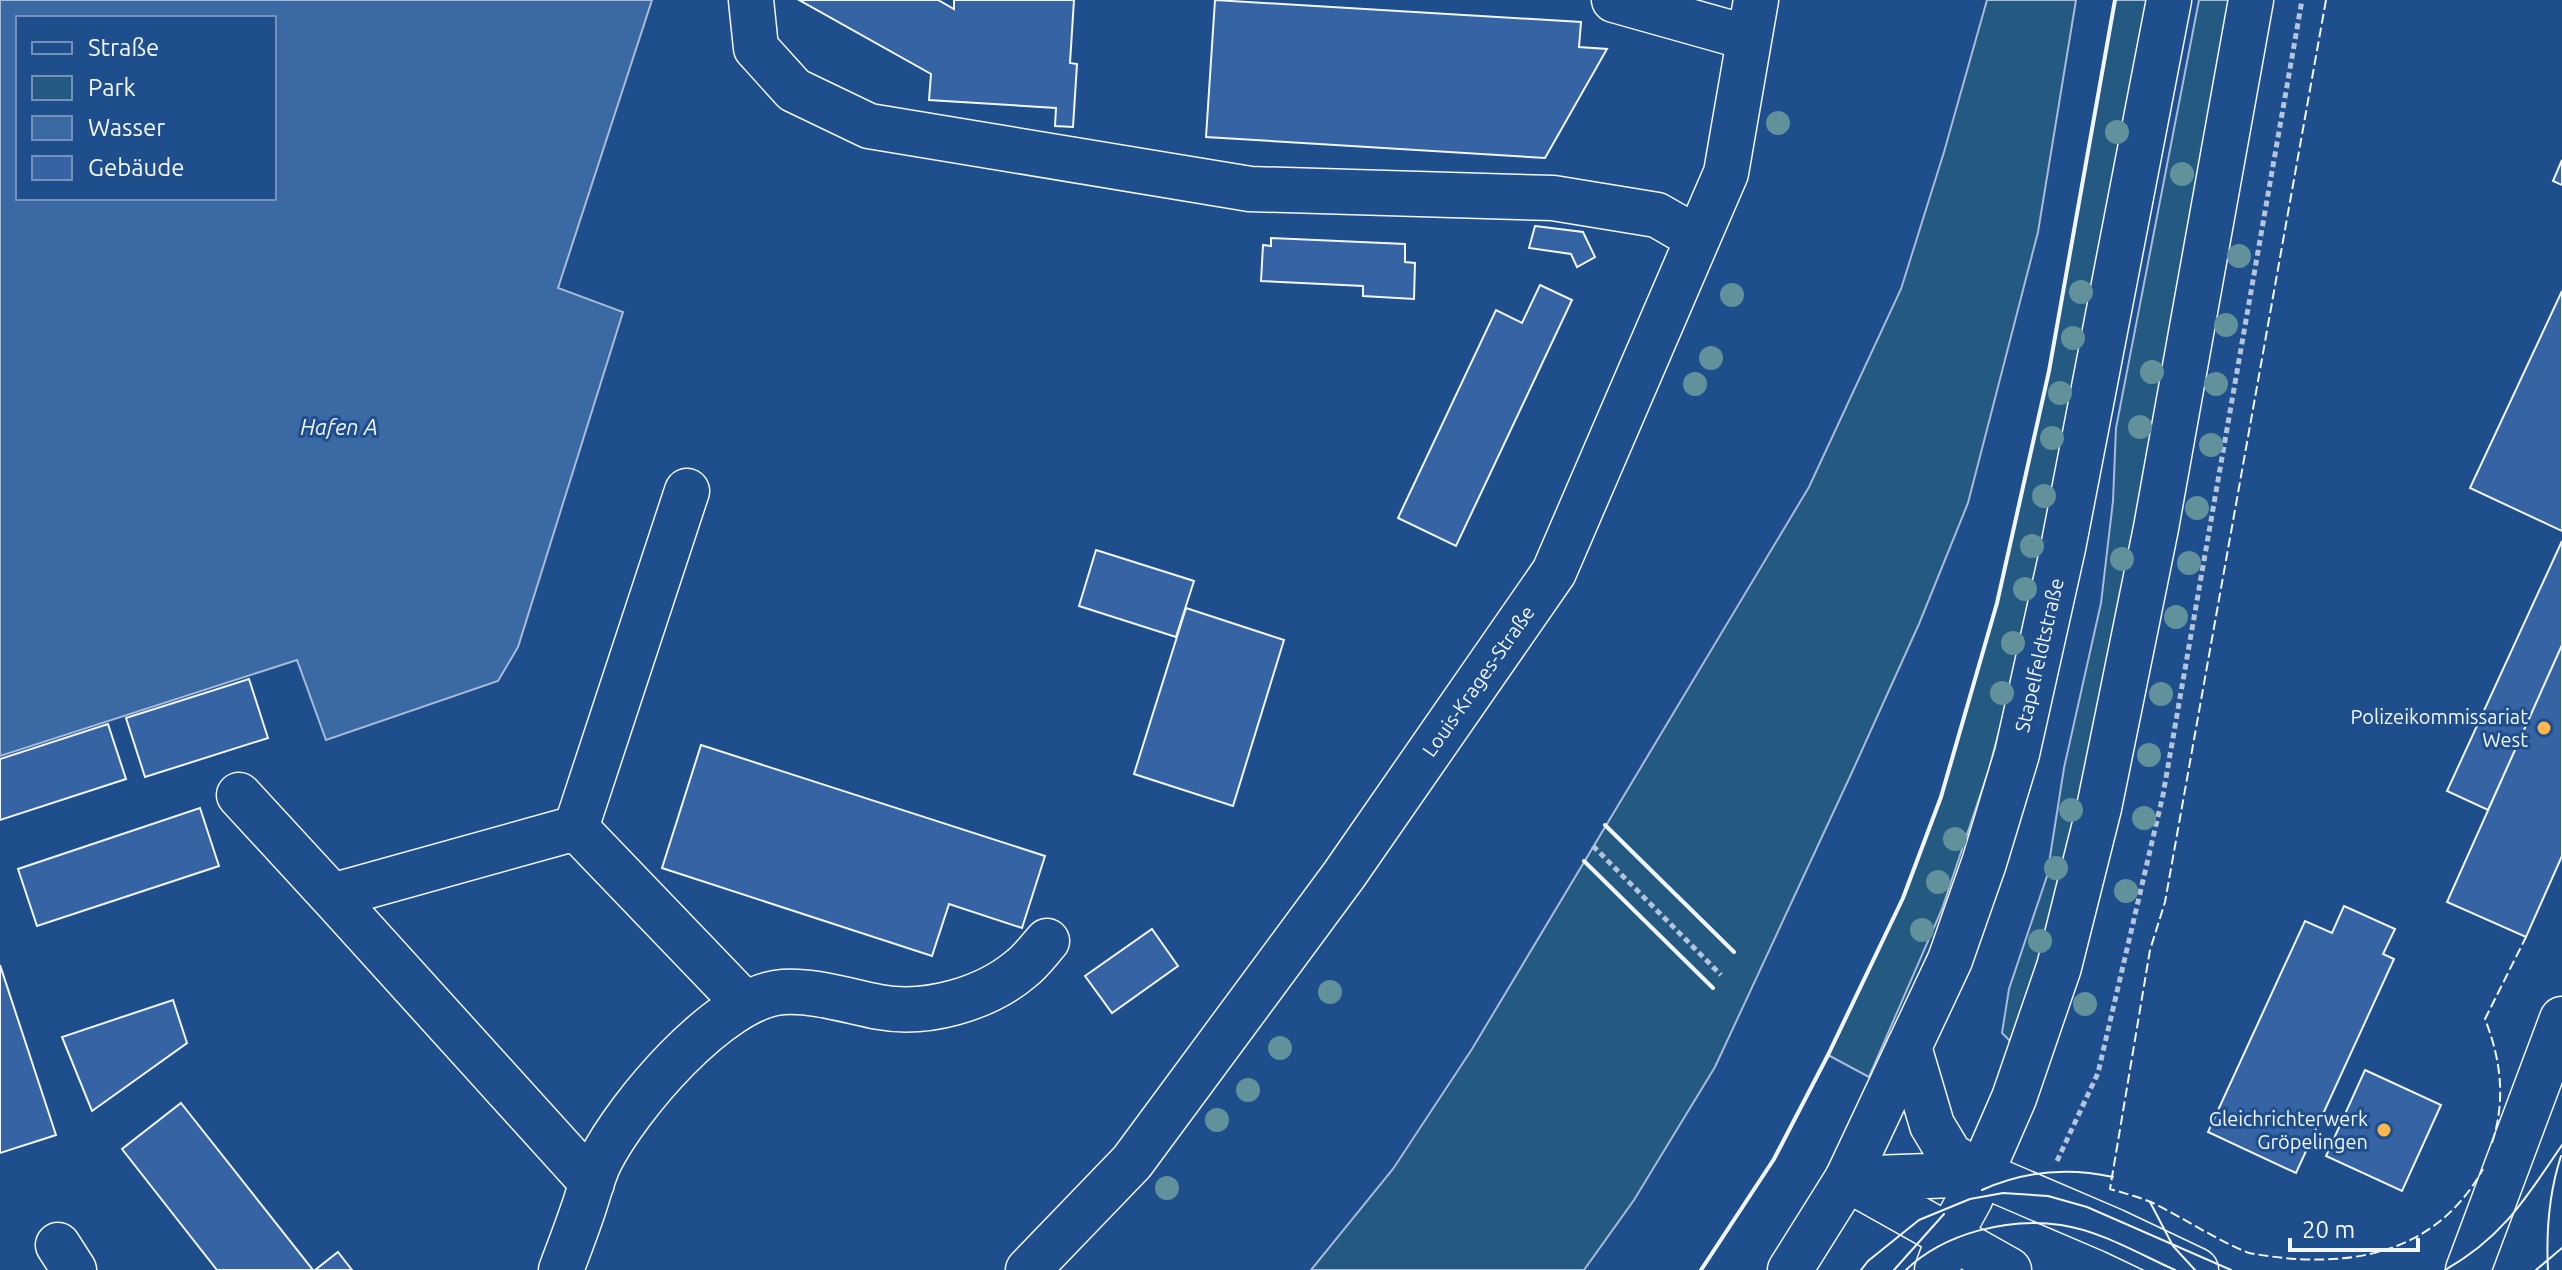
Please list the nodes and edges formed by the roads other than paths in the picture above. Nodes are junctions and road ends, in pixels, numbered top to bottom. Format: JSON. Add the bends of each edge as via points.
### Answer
{"nodes":[{"id":1,"x":751,"y":0,"type":"edge"},
{"id":2,"x":1614,"y":0,"type":"edge"},
{"id":3,"x":2169,"y":0,"type":"edge"},
{"id":4,"x":2251,"y":0,"type":"edge"},
{"id":5,"x":1752,"y":19,"type":"edge"},
{"id":6,"x":1697,"y":238,"type":"junction"},
{"id":7,"x":687,"y":491,"type":"dead end"},
{"id":8,"x":239,"y":795,"type":"dead end"},
{"id":9,"x":576,"y":828,"type":"junction"},
{"id":10,"x":332,"y":896,"type":"junction"},
{"id":11,"x":1047,"y":941,"type":"dead end"},
{"id":12,"x":745,"y":1004,"type":"junction"},
{"id":13,"x":2562,"y":1019,"type":"edge"},
{"id":14,"x":1909,"y":1047,"type":"junction"},
{"id":15,"x":1981,"y":1174,"type":"junction"},
{"id":16,"x":1847,"y":1179,"type":"junction"},
{"id":17,"x":592,"y":1183,"type":"junction"},
{"id":18,"x":1943,"y":1254,"type":"edge"},
{"id":19,"x":561,"y":1270,"type":"edge"},
{"id":20,"x":1028,"y":1270,"type":"edge"},
{"id":21,"x":1790,"y":1270,"type":"edge"},
{"id":22,"x":2009,"y":1270,"type":"edge"},
{"id":23,"x":2196,"y":1270,"type":"edge"},
{"id":24,"x":2468,"y":1270,"type":"edge"}],
"edges":[{"from":1,"to":6,"type":"main road","via":[[756,48],[794,90],[869,126],[1250,189],[1553,198],[1657,215]]},
{"from":2,"to":5,"type":"main road"},
{"from":3,"to":14,"type":"main road","name":"Stapelfeldtstraße","via":[[2063,548],[2017,754],[1950,960]]},
{"from":4,"to":15,"type":"main road","via":[[2156,528],[2099,808],[2059,967],[2014,1098]]},
{"from":5,"to":6,"type":"main road","name":"Louis-Krages-Straße","via":[[1726,173]]},
{"from":6,"to":20,"type":"main road","name":"Louis-Krages-Straße","via":[[1554,572],[1344,875],[1132,1162]]},
{"from":7,"to":9,"type":"main road"},
{"from":8,"to":10,"type":"main road"},
{"from":9,"to":10,"type":"main road"},
{"from":9,"to":12,"type":"main road"},
{"from":10,"to":17,"type":"main road"},
{"from":11,"to":12,"type":"main road","via":[[1022,969],[956,1002],[916,1010],[780,992]]},
{"from":12,"to":17,"type":"main road","via":[[697,1040],[642,1095],[599,1162]]},
{"from":13,"to":24,"type":"main road"},
{"from":14,"to":15,"type":"main road","via":[[1932,1125],[1950,1155]]},
{"from":14,"to":16,"type":"main road","name":"Stapelfeldtstraße"},
{"from":15,"to":16,"type":"main road"},
{"from":15,"to":18,"type":"main road"},
{"from":15,"to":23,"type":"main road"},
{"from":16,"to":18,"type":"main road"},
{"from":16,"to":21,"type":"main road","name":"Stapelfeldtstraße"},
{"from":17,"to":19,"type":"main road"},
{"from":18,"to":22,"type":"main road"}]}
